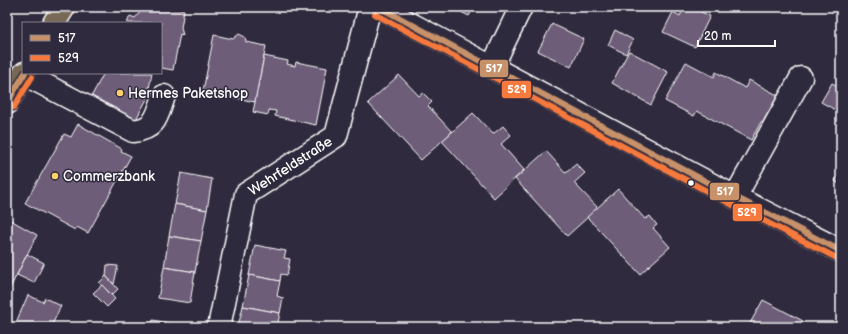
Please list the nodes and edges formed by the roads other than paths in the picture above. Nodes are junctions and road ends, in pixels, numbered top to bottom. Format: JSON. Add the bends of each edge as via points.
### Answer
{"nodes":[{"id":1,"x":64,"y":7,"type":"edge"},
{"id":2,"x":370,"y":7,"type":"edge"},
{"id":3,"x":379,"y":7,"type":"edge"},
{"id":4,"x":521,"y":7,"type":"edge"},
{"id":5,"x":55,"y":22,"type":"edge"},
{"id":6,"x":492,"y":67,"type":"junction"},
{"id":7,"x":24,"y":74,"type":"edge"},
{"id":8,"x":27,"y":74,"type":"edge"},
{"id":9,"x":801,"y":78,"type":"dead end"},
{"id":10,"x":164,"y":96,"type":"dead end"},
{"id":11,"x":7,"y":103,"type":"edge"},
{"id":12,"x":735,"y":197,"type":"junction"},
{"id":13,"x":841,"y":250,"type":"edge"},
{"id":14,"x":219,"y":327,"type":"edge"}],
"edges":[{"from":1,"to":5,"type":"main road"},
{"from":2,"to":14,"type":"street","name":"Wehrfeldstraße","via":[[336,136],[246,194]]},
{"from":3,"to":6,"type":"street"},
{"from":4,"to":6,"type":"street"},
{"from":6,"to":12,"type":"street"},
{"from":7,"to":11,"type":"main road"},
{"from":8,"to":10,"type":"street","via":[[133,131],[142,130],[156,120]]},
{"from":9,"to":12,"type":"street"},
{"from":12,"to":13,"type":"street"}]}
